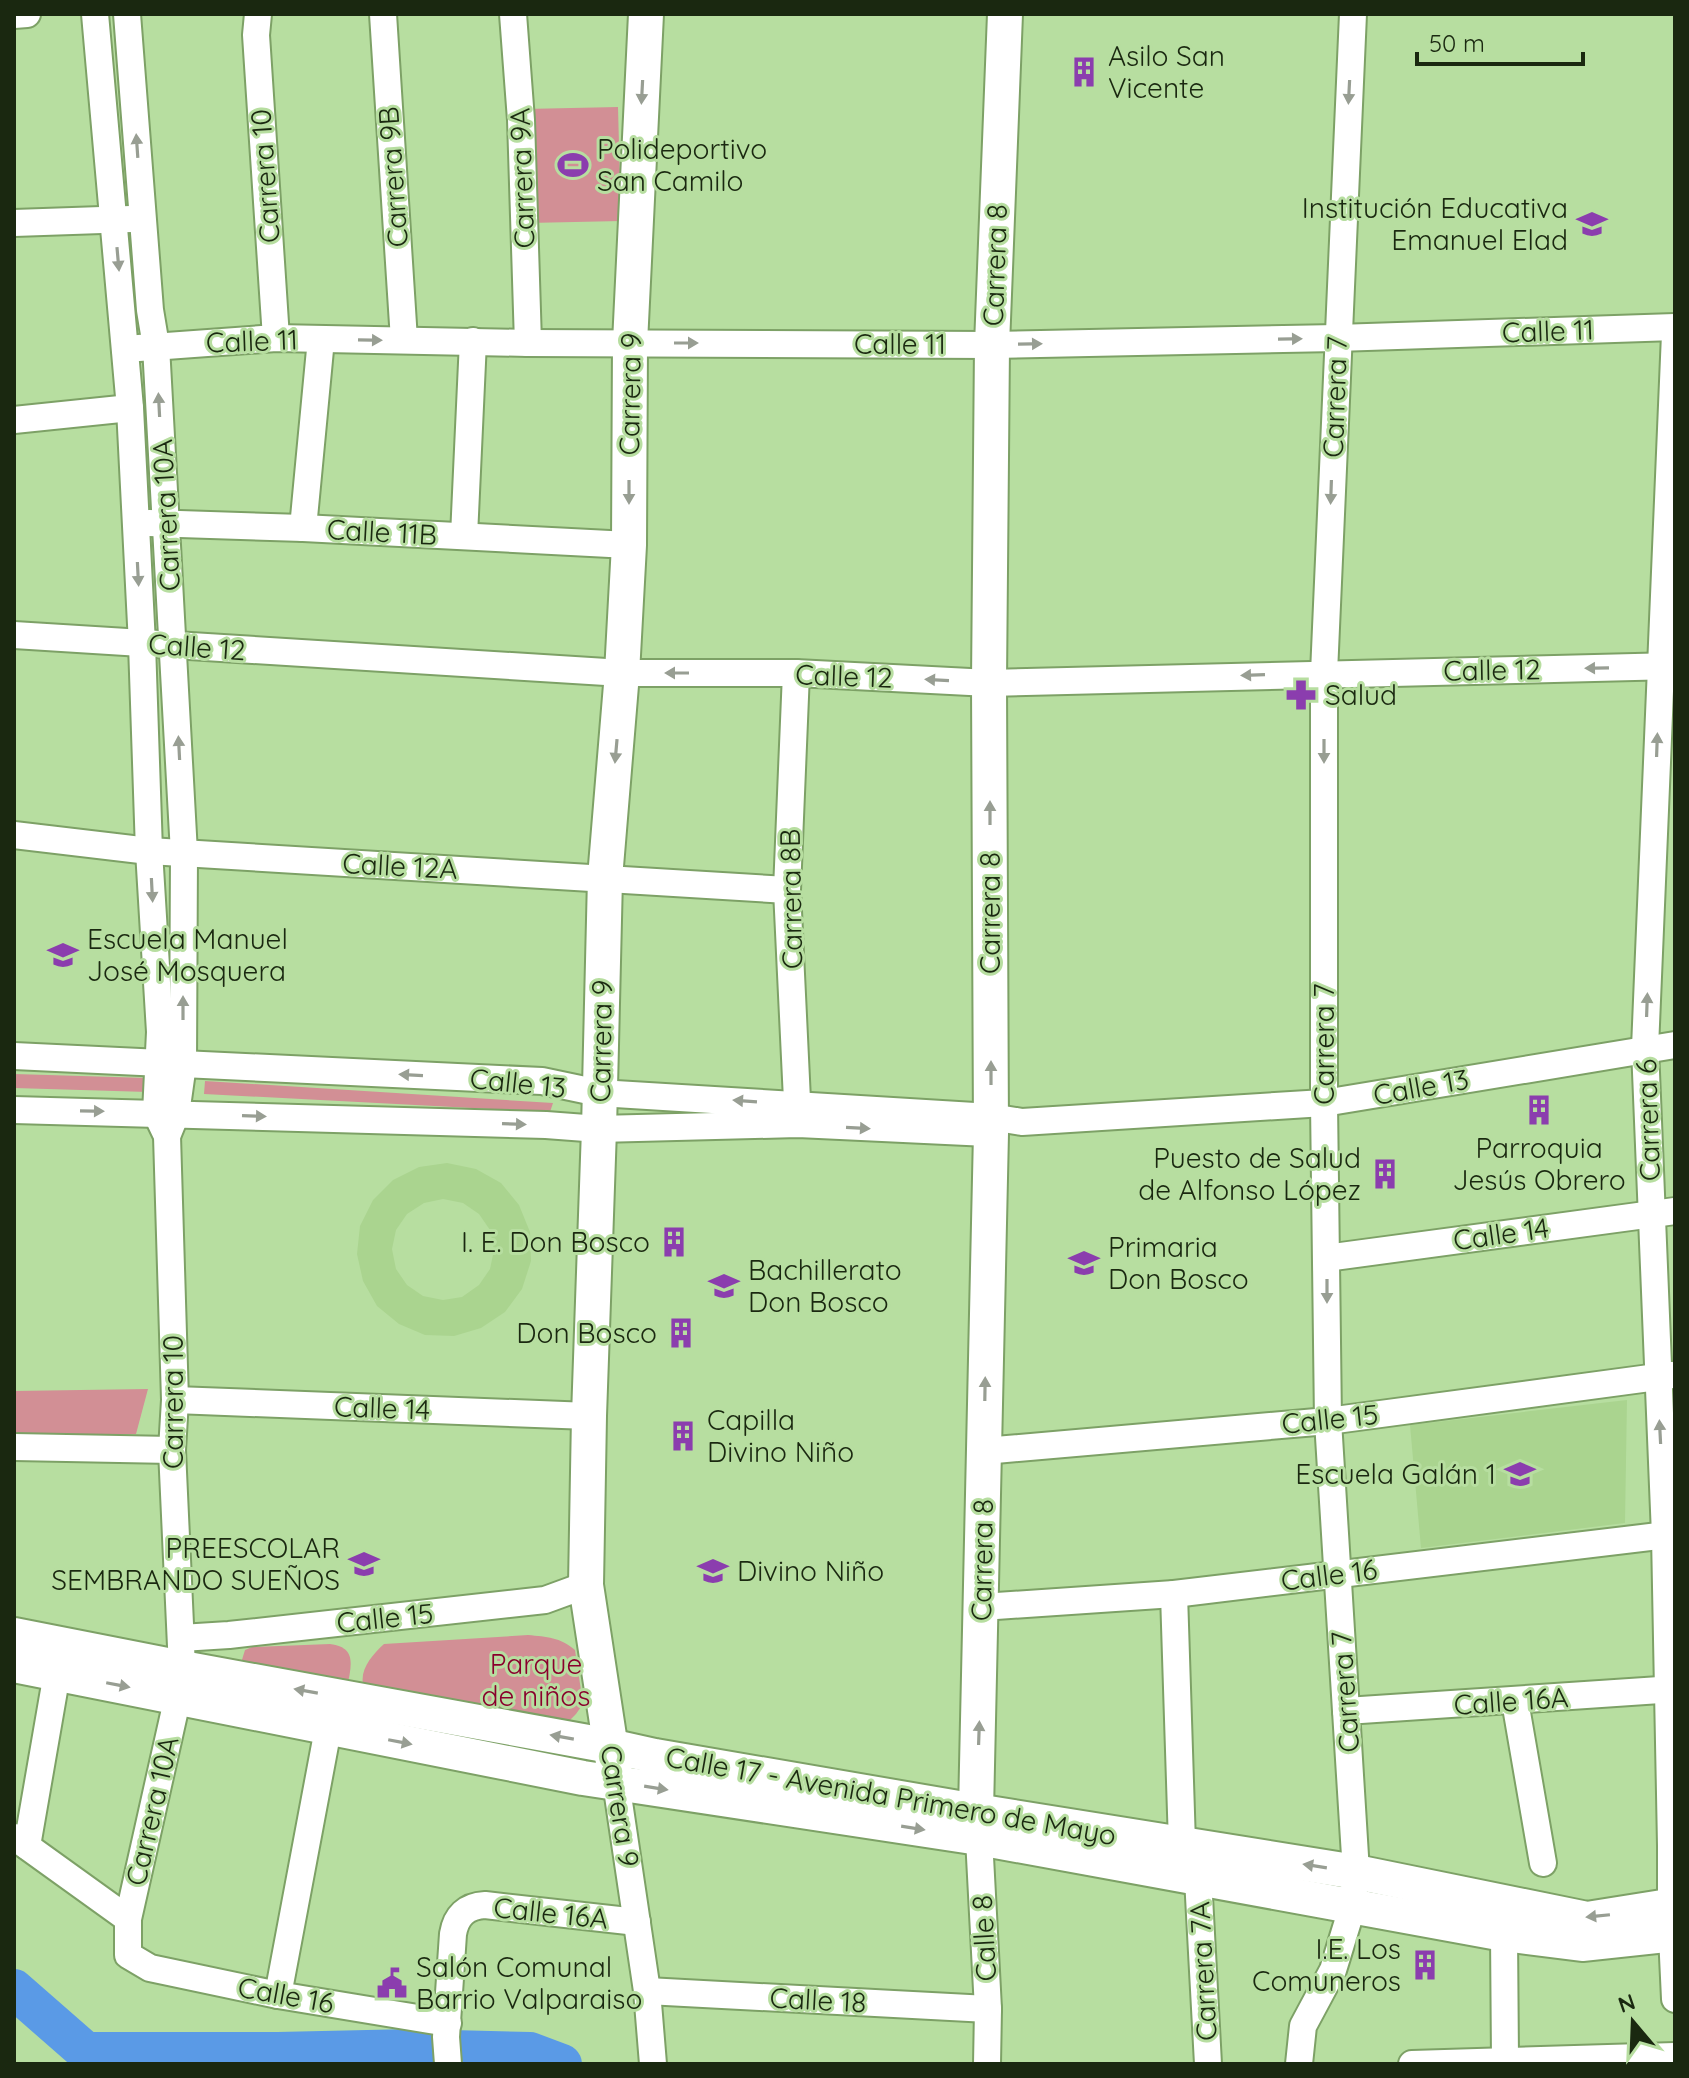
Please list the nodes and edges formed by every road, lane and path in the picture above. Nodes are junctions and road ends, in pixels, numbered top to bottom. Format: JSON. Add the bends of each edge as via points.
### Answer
{"nodes":[{"id":1,"x":27,"y":14,"type":"edge"},
{"id":2,"x":95,"y":14,"type":"edge"},
{"id":3,"x":127,"y":14,"type":"edge"},
{"id":4,"x":258,"y":14,"type":"edge"},
{"id":5,"x":383,"y":14,"type":"edge"},
{"id":6,"x":513,"y":14,"type":"edge"},
{"id":7,"x":646,"y":14,"type":"edge"},
{"id":8,"x":1005,"y":14,"type":"edge"},
{"id":9,"x":1353,"y":14,"type":"edge"},
{"id":10,"x":14,"y":15,"type":"edge"},
{"id":11,"x":143,"y":219,"type":"junction"},
{"id":12,"x":114,"y":220,"type":"junction"},
{"id":13,"x":14,"y":223,"type":"edge"},
{"id":14,"x":1675,"y":327,"type":"edge"},
{"id":15,"x":1675,"y":334,"type":"edge"},
{"id":16,"x":276,"y":338,"type":"junction"},
{"id":17,"x":1337,"y":338,"type":"junction"},
{"id":18,"x":321,"y":339,"type":"junction"},
{"id":19,"x":404,"y":340,"type":"junction"},
{"id":20,"x":473,"y":341,"type":"junction"},
{"id":21,"x":528,"y":343,"type":"junction"},
{"id":22,"x":630,"y":343,"type":"junction"},
{"id":23,"x":992,"y":345,"type":"junction"},
{"id":24,"x":156,"y":346,"type":"junction"},
{"id":25,"x":125,"y":349,"type":"junction"},
{"id":26,"x":130,"y":408,"type":"junction"},
{"id":27,"x":14,"y":420,"type":"edge"},
{"id":28,"x":136,"y":523,"type":"junction"},
{"id":29,"x":166,"y":524,"type":"junction"},
{"id":30,"x":303,"y":528,"type":"junction"},
{"id":31,"x":464,"y":536,"type":"junction"},
{"id":32,"x":629,"y":545,"type":"junction"},
{"id":33,"x":14,"y":635,"type":"edge"},
{"id":34,"x":142,"y":644,"type":"junction"},
{"id":35,"x":174,"y":645,"type":"junction"},
{"id":36,"x":1668,"y":666,"type":"edge"},
{"id":37,"x":622,"y":673,"type":"junction"},
{"id":38,"x":796,"y":673,"type":"junction"},
{"id":39,"x":1324,"y":673,"type":"junction"},
{"id":40,"x":989,"y":683,"type":"junction"},
{"id":41,"x":14,"y":835,"type":"edge"},
{"id":42,"x":149,"y":851,"type":"junction"},
{"id":43,"x":184,"y":853,"type":"junction"},
{"id":44,"x":605,"y":878,"type":"junction"},
{"id":45,"x":787,"y":890,"type":"junction"},
{"id":46,"x":1675,"y":1045,"type":"edge"},
{"id":47,"x":1645,"y":1048,"type":"junction"},
{"id":48,"x":14,"y":1056,"type":"edge"},
{"id":49,"x":171,"y":1063,"type":"junction"},
{"id":50,"x":599,"y":1093,"type":"junction"},
{"id":51,"x":1324,"y":1103,"type":"junction"},
{"id":52,"x":14,"y":1110,"type":"edge"},
{"id":53,"x":798,"y":1114,"type":"junction"},
{"id":54,"x":166,"y":1121,"type":"junction"},
{"id":55,"x":1001,"y":1124,"type":"junction"},
{"id":56,"x":599,"y":1129,"type":"junction"},
{"id":57,"x":1663,"y":1212,"type":"edge"},
{"id":58,"x":1326,"y":1258,"type":"junction"},
{"id":59,"x":1666,"y":1375,"type":"edge"},
{"id":60,"x":175,"y":1400,"type":"junction"},
{"id":61,"x":589,"y":1416,"type":"junction"},
{"id":62,"x":1328,"y":1421,"type":"junction"},
{"id":63,"x":14,"y":1447,"type":"edge"},
{"id":64,"x":172,"y":1450,"type":"junction"},
{"id":65,"x":984,"y":1451,"type":"junction"},
{"id":66,"x":1670,"y":1534,"type":"edge"},
{"id":67,"x":1337,"y":1574,"type":"junction"},
{"id":68,"x":586,"y":1585,"type":"junction"},
{"id":69,"x":1174,"y":1594,"type":"junction"},
{"id":70,"x":982,"y":1607,"type":"junction"},
{"id":71,"x":14,"y":1635,"type":"edge"},
{"id":72,"x":14,"y":1665,"type":"edge"},
{"id":73,"x":180,"y":1667,"type":"junction"},
{"id":74,"x":57,"y":1673,"type":"junction"},
{"id":75,"x":1671,"y":1689,"type":"edge"},
{"id":76,"x":1515,"y":1701,"type":"junction"},
{"id":77,"x":1346,"y":1711,"type":"junction"},
{"id":78,"x":328,"y":1729,"type":"junction"},
{"id":79,"x":610,"y":1746,"type":"junction"},
{"id":80,"x":616,"y":1782,"type":"junction"},
{"id":81,"x":978,"y":1825,"type":"junction"},
{"id":82,"x":20,"y":1842,"type":"edge"},
{"id":83,"x":1182,"y":1844,"type":"junction"},
{"id":84,"x":1543,"y":1863,"type":"dead end"},
{"id":85,"x":1356,"y":1872,"type":"junction"},
{"id":86,"x":1198,"y":1878,"type":"junction"},
{"id":87,"x":1352,"y":1908,"type":"junction"},
{"id":88,"x":128,"y":1919,"type":"junction"},
{"id":89,"x":1673,"y":1920,"type":"edge"},
{"id":90,"x":637,"y":1922,"type":"junction"},
{"id":91,"x":1504,"y":1934,"type":"junction"},
{"id":92,"x":128,"y":1955,"type":"joint"},
{"id":93,"x":647,"y":1991,"type":"junction"},
{"id":94,"x":278,"y":1995,"type":"junction"},
{"id":95,"x":1675,"y":1999,"type":"edge"},
{"id":96,"x":988,"y":2009,"type":"junction"},
{"id":97,"x":447,"y":2030,"type":"junction"},
{"id":98,"x":1675,"y":2056,"type":"edge"},
{"id":99,"x":1505,"y":2060,"type":"junction"},
{"id":100,"x":448,"y":2064,"type":"edge"},
{"id":101,"x":653,"y":2064,"type":"edge"},
{"id":102,"x":987,"y":2064,"type":"edge"},
{"id":103,"x":1208,"y":2064,"type":"edge"},
{"id":104,"x":1299,"y":2064,"type":"edge"},
{"id":105,"x":1412,"y":2064,"type":"edge"}],
"edges":[{"from":1,"to":10,"type":"street"},
{"from":2,"to":12,"type":"street","name":"Carrera 10A"},
{"from":11,"to":3,"type":"street","name":"Carrera 10A","one_way":true},
{"from":4,"to":16,"type":"street","name":"Carrera 10"},
{"from":5,"to":19,"type":"street","name":"Carrera 9B"},
{"from":6,"to":21,"type":"street","name":"Carrera 9A"},
{"from":7,"to":22,"type":"main road","name":"Carrera 9","one_way":true},
{"from":8,"to":23,"type":"main road","name":"Carrera 8"},
{"from":9,"to":17,"type":"street","name":"Carrera 7","one_way":true},
{"from":11,"to":12,"type":"street"},
{"from":11,"to":24,"type":"street","name":"Carrera 10A"},
{"from":12,"to":13,"type":"street"},
{"from":12,"to":25,"type":"street","name":"Carrera 10A","one_way":true},
{"from":14,"to":17,"type":"street","name":"Calle 11"},
{"from":15,"to":36,"type":"street","name":"Carrera 6"},
{"from":16,"to":18,"type":"street","name":"Calle 11"},
{"from":16,"to":24,"type":"street","name":"Calle 11"},
{"from":23,"to":17,"type":"street","name":"Calle 11","one_way":true},
{"from":17,"to":39,"type":"street","name":"Carrera 7","one_way":true},
{"from":18,"to":19,"type":"street","name":"Calle 11","one_way":true},
{"from":18,"to":30,"type":"street"},
{"from":19,"to":20,"type":"street","name":"Calle 11"},
{"from":20,"to":21,"type":"street","name":"Calle 11"},
{"from":20,"to":31,"type":"street"},
{"from":21,"to":22,"type":"street","name":"Calle 11"},
{"from":22,"to":23,"type":"street","name":"Calle 11","one_way":true},
{"from":22,"to":32,"type":"main road","name":"Carrera 9","one_way":true},
{"from":23,"to":40,"type":"main road","name":"Carrera 8"},
{"from":24,"to":25,"type":"street","name":"Calle 11"},
{"from":29,"to":24,"type":"street","name":"Carrera 10A","one_way":true},
{"from":25,"to":26,"type":"street","name":"Carrera 10A"},
{"from":26,"to":27,"type":"street"},
{"from":26,"to":28,"type":"street","name":"Carrera 10A"},
{"from":28,"to":29,"type":"street","name":"Calle 11B"},
{"from":28,"to":34,"type":"street","name":"Carrera 10A","one_way":true},
{"from":29,"to":30,"type":"street","name":"Calle 11B"},
{"from":29,"to":35,"type":"street","name":"Carrera 10A"},
{"from":30,"to":31,"type":"street","name":"Calle 11B"},
{"from":31,"to":32,"type":"street","name":"Calle 11B"},
{"from":32,"to":37,"type":"main road","name":"Carrera 9"},
{"from":33,"to":34,"type":"street","name":"Calle 12"},
{"from":34,"to":35,"type":"street","name":"Calle 12"},
{"from":34,"to":42,"type":"street","name":"Carrera 10A"},
{"from":35,"to":37,"type":"street","name":"Calle 12"},
{"from":43,"to":35,"type":"street","name":"Carrera 10A","one_way":true},
{"from":36,"to":39,"type":"street","name":"Calle 12","one_way":true},
{"from":47,"to":36,"type":"street","name":"Carrera 6","one_way":true},
{"from":38,"to":37,"type":"street","name":"Calle 12","one_way":true},
{"from":37,"to":44,"type":"main road","name":"Carrera 9","one_way":true},
{"from":40,"to":38,"type":"street","name":"Calle 12","one_way":true},
{"from":38,"to":45,"type":"street","name":"Carrera 8B"},
{"from":39,"to":40,"type":"street","name":"Calle 12","one_way":true},
{"from":39,"to":51,"type":"street","name":"Carrera 7","one_way":true},
{"from":55,"to":40,"type":"main road","name":"Carrera 8","one_way":true},
{"from":41,"to":42,"type":"street","name":"Calle 12A"},
{"from":42,"to":43,"type":"street","name":"Calle 12A"},
{"from":42,"to":49,"type":"street","name":"Carrera 10A","one_way":true,"via":[[160,1032]]},
{"from":43,"to":44,"type":"street","name":"Calle 12A"},
{"from":49,"to":43,"type":"street","name":"Carrera 10A","one_way":true},
{"from":44,"to":45,"type":"street","name":"Calle 12A"},
{"from":44,"to":50,"type":"main road","name":"Carrera 9"},
{"from":45,"to":53,"type":"street","name":"Carrera 8B"},
{"from":46,"to":47,"type":"street","name":"Calle 13"},
{"from":47,"to":51,"type":"street","name":"Calle 13"},
{"from":47,"to":57,"type":"street","name":"Carrera 6"},
{"from":48,"to":49,"type":"street","name":"Calle 13"},
{"from":50,"to":49,"type":"street","name":"Calle 13","one_way":true,"via":[[542,1081]]},
{"from":49,"to":54,"type":"street","name":"Carrera 10A"},
{"from":53,"to":50,"type":"street","name":"Calle 13","one_way":true},
{"from":50,"to":56,"type":"main road","name":"Carrera 9"},
{"from":51,"to":55,"type":"street","name":"Calle 13"},
{"from":51,"to":58,"type":"street","name":"Carrera 7"},
{"from":52,"to":54,"type":"street","name":"Calle 13","one_way":true},
{"from":53,"to":55,"type":"street","name":"Calle 13","via":[[978,1134]]},
{"from":53,"to":56,"type":"street","name":"Calle 13"},
{"from":54,"to":56,"type":"street","name":"Calle 13","one_way":true},
{"from":54,"to":60,"type":"street","name":"Carrera 10"},
{"from":65,"to":55,"type":"main road","name":"Carrera 8","one_way":true},
{"from":56,"to":61,"type":"main road","name":"Carrera 9"},
{"from":57,"to":58,"type":"street","name":"Calle 14"},
{"from":57,"to":59,"type":"street","name":"Carrera 6"},
{"from":58,"to":62,"type":"street","name":"Carrera 7","one_way":true},
{"from":59,"to":62,"type":"street","name":"Calle 15"},
{"from":66,"to":59,"type":"street","name":"Carrera 6","one_way":true},
{"from":60,"to":61,"type":"street","name":"Calle 14"},
{"from":60,"to":64,"type":"street","name":"Carrera 10"},
{"from":61,"to":68,"type":"main road","name":"Carrera 9"},
{"from":62,"to":65,"type":"street","name":"Calle 15"},
{"from":62,"to":67,"type":"street","name":"Carrera 7"},
{"from":63,"to":64,"type":"street"},
{"from":64,"to":73,"type":"street","name":"Carrera 10"},
{"from":65,"to":70,"type":"main road","name":"Carrera 8"},
{"from":66,"to":67,"type":"street","name":"Calle 16"},
{"from":66,"to":75,"type":"street","name":"Carrera 6"},
{"from":67,"to":69,"type":"street","name":"Calle 16"},
{"from":67,"to":77,"type":"street","name":"Carrera 7"},
{"from":68,"to":73,"type":"street","name":"Calle 15","via":[[545,1600],[245,1633]]},
{"from":68,"to":79,"type":"main road","name":"Carrera 9"},
{"from":69,"to":70,"type":"street","name":"Calle 16"},
{"from":69,"to":83,"type":"street"},
{"from":81,"to":70,"type":"main road","name":"Carrera 8","one_way":true},
{"from":71,"to":73,"type":"main road","name":"Calle 17 - Avenida Primero de Mayo"},
{"from":72,"to":74,"type":"main road","name":"Calle 17 - Avenida Primero de Mayo"},
{"from":74,"to":73,"type":"main road","name":"Calle 17 - Avenida Primero de Mayo","one_way":true},
{"from":73,"to":78,"type":"main road","name":"Calle 17 - Avenida Primero de Mayo"},
{"from":79,"to":73,"type":"main road","name":"Calle 17 - Avenida Primero de Mayo","one_way":true},
{"from":73,"to":88,"type":"street","name":"Carrera 10A"},
{"from":74,"to":82,"type":"street"},
{"from":75,"to":76,"type":"street","name":"Calle 16A"},
{"from":75,"to":89,"type":"street","name":"Carrera 6"},
{"from":76,"to":77,"type":"street","name":"Calle 16A"},
{"from":76,"to":84,"type":"street"},
{"from":77,"to":85,"type":"street","name":"Carrera 7"},
{"from":78,"to":80,"type":"main road","name":"Calle 17 - Avenida Primero de Mayo","one_way":true},
{"from":78,"to":94,"type":"street"},
{"from":79,"to":80,"type":"main road","name":"Carrera 9"},
{"from":79,"to":81,"type":"main road","name":"Calle 17 - Avenida Primero de Mayo"},
{"from":80,"to":81,"type":"main road","name":"Calle 17 - Avenida Primero de Mayo","one_way":true},
{"from":80,"to":90,"type":"street","name":"Carrera 9"},
{"from":81,"to":83,"type":"main road","name":"Calle 17 - Avenida Primero de Mayo"},
{"from":81,"to":86,"type":"main road","name":"Calle 17 - Avenida Primero de Mayo"},
{"from":81,"to":96,"type":"street","name":"Calle 8"},
{"from":82,"to":88,"type":"street"},
{"from":85,"to":83,"type":"main road","name":"Calle 17 - Avenida Primero de Mayo","one_way":true},
{"from":85,"to":87,"type":"street","name":"Carrera 7"},
{"from":89,"to":85,"type":"main road","name":"Calle 17 - Avenida Primero de Mayo","one_way":true,"via":[[1587,1919]]},
{"from":86,"to":87,"type":"main road","name":"Calle 17 - Avenida Primero de Mayo"},
{"from":86,"to":103,"type":"street","name":"Carrera 7A"},
{"from":87,"to":91,"type":"main road","name":"Calle 17 - Avenida Primero de Mayo"},
{"from":87,"to":104,"type":"street","name":"Carrera 7","via":[[1333,1970],[1303,2026]]},
{"from":88,"to":92,"type":"street","name":"Carrera 10A"},
{"from":89,"to":91,"type":"main road","name":"Calle 17 - Avenida Primero de Mayo","via":[[1582,1944]]},
{"from":89,"to":95,"type":"street","name":"Carrera 6"},
{"from":90,"to":93,"type":"street","name":"Carrera 9"},
{"from":90,"to":97,"type":"street","name":"Calle 16A","via":[[485,1905],[466,1909],[454,1925]]},
{"from":91,"to":99,"type":"street"},
{"from":92,"to":94,"type":"street","name":"Calle 16","via":[[150,1968]]},
{"from":93,"to":96,"type":"street","name":"Calle 18"},
{"from":93,"to":101,"type":"street","name":"Carrera 9"},
{"from":94,"to":97,"type":"street","name":"Calle 16"},
{"from":96,"to":102,"type":"street","name":"Calle 8"},
{"from":97,"to":100,"type":"street"},
{"from":98,"to":99,"type":"street"},
{"from":99,"to":105,"type":"street"}]}
